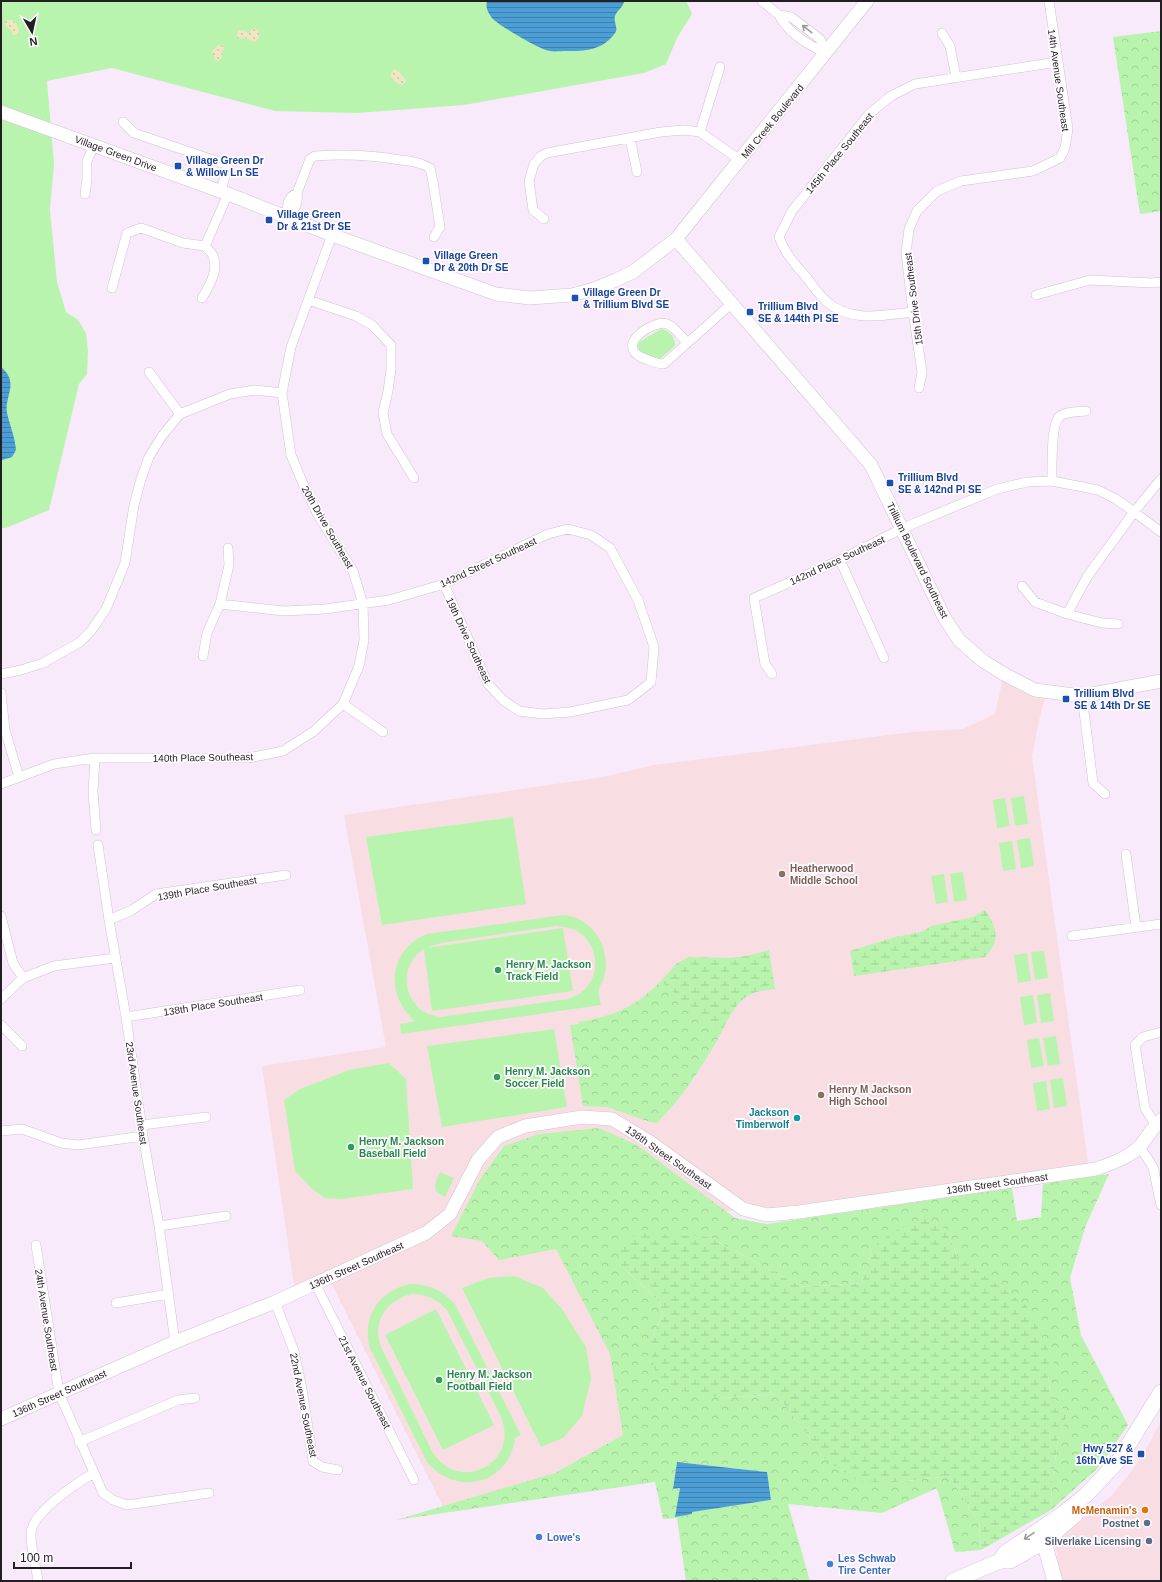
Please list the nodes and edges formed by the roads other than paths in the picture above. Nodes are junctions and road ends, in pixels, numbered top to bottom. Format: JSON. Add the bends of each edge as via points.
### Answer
{"nodes":[{"id":1,"x":762,"y":1,"type":"edge"},
{"id":2,"x":867,"y":1,"type":"edge"},
{"id":3,"x":1049,"y":1,"type":"edge"},
{"id":4,"x":942,"y":33,"type":"dead end"},
{"id":5,"x":826,"y":53,"type":"junction"},
{"id":6,"x":1057,"y":62,"type":"junction"},
{"id":7,"x":720,"y":67,"type":"dead end"},
{"id":8,"x":956,"y":77,"type":"junction"},
{"id":9,"x":1,"y":112,"type":"edge"},
{"id":10,"x":123,"y":122,"type":"dead end"},
{"id":11,"x":700,"y":132,"type":"junction"},
{"id":12,"x":630,"y":138,"type":"junction"},
{"id":13,"x":94,"y":145,"type":"junction"},
{"id":14,"x":740,"y":160,"type":"junction"},
{"id":15,"x":637,"y":172,"type":"dead end"},
{"id":16,"x":225,"y":193,"type":"junction"},
{"id":17,"x":85,"y":194,"type":"dead end"},
{"id":18,"x":917,"y":211,"type":"joint"},
{"id":19,"x":288,"y":218,"type":"junction"},
{"id":20,"x":544,"y":219,"type":"dead end"},
{"id":21,"x":332,"y":235,"type":"junction"},
{"id":22,"x":434,"y":238,"type":"dead end"},
{"id":23,"x":676,"y":239,"type":"junction"},
{"id":24,"x":205,"y":246,"type":"junction"},
{"id":25,"x":1161,"y":282,"type":"edge"},
{"id":26,"x":112,"y":288,"type":"dead end"},
{"id":27,"x":1036,"y":295,"type":"dead end"},
{"id":28,"x":202,"y":298,"type":"dead end"},
{"id":29,"x":308,"y":300,"type":"junction"},
{"id":30,"x":731,"y":304,"type":"junction"},
{"id":31,"x":913,"y":312,"type":"junction"},
{"id":32,"x":687,"y":343,"type":"junction"},
{"id":33,"x":150,"y":372,"type":"dead end"},
{"id":34,"x":918,"y":388,"type":"dead end"},
{"id":35,"x":282,"y":393,"type":"junction"},
{"id":36,"x":1086,"y":411,"type":"dead end"},
{"id":37,"x":180,"y":414,"type":"junction"},
{"id":38,"x":414,"y":478,"type":"dead end"},
{"id":39,"x":1161,"y":479,"type":"edge"},
{"id":40,"x":1052,"y":481,"type":"junction"},
{"id":41,"x":1134,"y":512,"type":"junction"},
{"id":42,"x":903,"y":528,"type":"junction"},
{"id":43,"x":1161,"y":532,"type":"edge"},
{"id":44,"x":228,"y":548,"type":"dead end"},
{"id":45,"x":840,"y":560,"type":"junction"},
{"id":46,"x":444,"y":584,"type":"junction"},
{"id":47,"x":1022,"y":586,"type":"dead end"},
{"id":48,"x":220,"y":604,"type":"junction"},
{"id":49,"x":363,"y":604,"type":"junction"},
{"id":50,"x":1067,"y":614,"type":"junction"},
{"id":51,"x":1118,"y":624,"type":"dead end"},
{"id":52,"x":203,"y":656,"type":"dead end"},
{"id":53,"x":884,"y":658,"type":"dead end"},
{"id":54,"x":1,"y":674,"type":"edge"},
{"id":55,"x":772,"y":674,"type":"dead end"},
{"id":56,"x":651,"y":682,"type":"joint"},
{"id":57,"x":1161,"y":682,"type":"edge"},
{"id":58,"x":1,"y":693,"type":"edge"},
{"id":59,"x":1082,"y":696,"type":"junction"},
{"id":60,"x":343,"y":704,"type":"junction"},
{"id":61,"x":383,"y":732,"type":"dead end"},
{"id":62,"x":95,"y":758,"type":"junction"},
{"id":63,"x":19,"y":778,"type":"junction"},
{"id":64,"x":1,"y":784,"type":"edge"},
{"id":65,"x":1105,"y":794,"type":"dead end"},
{"id":66,"x":96,"y":830,"type":"dead end"},
{"id":67,"x":98,"y":845,"type":"dead end"},
{"id":68,"x":1126,"y":854,"type":"dead end"},
{"id":69,"x":286,"y":875,"type":"dead end"},
{"id":70,"x":1,"y":916,"type":"edge"},
{"id":71,"x":109,"y":920,"type":"junction"},
{"id":72,"x":1161,"y":924,"type":"edge"},
{"id":73,"x":1136,"y":927,"type":"junction"},
{"id":74,"x":1072,"y":936,"type":"dead end"},
{"id":75,"x":115,"y":958,"type":"junction"},
{"id":76,"x":23,"y":978,"type":"junction"},
{"id":77,"x":300,"y":990,"type":"dead end"},
{"id":78,"x":1,"y":1000,"type":"edge"},
{"id":79,"x":126,"y":1017,"type":"junction"},
{"id":80,"x":1,"y":1025,"type":"edge"},
{"id":81,"x":1161,"y":1032,"type":"edge"},
{"id":82,"x":22,"y":1046,"type":"dead end"},
{"id":83,"x":206,"y":1117,"type":"dead end"},
{"id":84,"x":1158,"y":1122,"type":"edge"},
{"id":85,"x":142,"y":1125,"type":"junction"},
{"id":86,"x":1,"y":1131,"type":"edge"},
{"id":87,"x":143,"y":1136,"type":"junction"},
{"id":88,"x":1140,"y":1147,"type":"junction"},
{"id":89,"x":1161,"y":1200,"type":"edge"},
{"id":90,"x":1161,"y":1206,"type":"edge"},
{"id":91,"x":226,"y":1216,"type":"dead end"},
{"id":92,"x":159,"y":1226,"type":"junction"},
{"id":93,"x":36,"y":1245,"type":"dead end"},
{"id":94,"x":315,"y":1283,"type":"junction"},
{"id":95,"x":169,"y":1294,"type":"junction"},
{"id":96,"x":275,"y":1302,"type":"junction"},
{"id":97,"x":116,"y":1303,"type":"dead end"},
{"id":98,"x":175,"y":1342,"type":"junction"},
{"id":99,"x":1161,"y":1392,"type":"edge"},
{"id":100,"x":59,"y":1393,"type":"junction"},
{"id":101,"x":195,"y":1398,"type":"dead end"},
{"id":102,"x":1,"y":1419,"type":"edge"},
{"id":103,"x":79,"y":1442,"type":"junction"},
{"id":104,"x":338,"y":1470,"type":"dead end"},
{"id":105,"x":94,"y":1472,"type":"junction"},
{"id":106,"x":414,"y":1480,"type":"dead end"},
{"id":107,"x":209,"y":1493,"type":"dead end"},
{"id":108,"x":1086,"y":1495,"type":"junction"},
{"id":109,"x":1061,"y":1515,"type":"junction"},
{"id":110,"x":1044,"y":1542,"type":"junction"},
{"id":111,"x":1000,"y":1560,"type":"junction"},
{"id":112,"x":38,"y":1581,"type":"edge"},
{"id":113,"x":953,"y":1581,"type":"edge"},
{"id":114,"x":1055,"y":1581,"type":"edge"}],
"edges":[{"from":1,"to":5,"type":"street","via":[[779,15],[784,26],[812,47]]},
{"from":2,"to":5,"type":"street","name":"Mill Creek Boulevard"},
{"from":3,"to":6,"type":"street","name":"14th Avenue Southeast"},
{"from":4,"to":8,"type":"street","via":[[950,46]]},
{"from":5,"to":14,"type":"street","name":"Mill Creek Boulevard"},
{"from":6,"to":8,"type":"street","name":"145th Place Southeast"},
{"from":6,"to":18,"type":"street","name":"14th Avenue Southeast","via":[[1068,129],[1065,148],[1060,158],[1033,171],[961,181],[937,191]]},
{"from":7,"to":11,"type":"street"},
{"from":8,"to":31,"type":"street","name":"145th Place Southeast","via":[[915,84],[891,96],[869,114],[792,211],[779,238],[788,256],[833,306],[866,317]]},
{"from":9,"to":13,"type":"street","name":"Village Green Drive"},
{"from":10,"to":16,"type":"street","via":[[134,133],[228,165]]},
{"from":11,"to":12,"type":"street","via":[[684,130]]},
{"from":11,"to":14,"type":"street"},
{"from":12,"to":15,"type":"street"},
{"from":12,"to":20,"type":"street","via":[[547,153],[537,161],[529,181],[533,210]]},
{"from":13,"to":16,"type":"street","name":"Village Green Drive"},
{"from":13,"to":17,"type":"street","via":[[87,161]]},
{"from":14,"to":23,"type":"street","name":"Mill Creek Boulevard"},
{"from":16,"to":19,"type":"street","name":"Village Green Drive"},
{"from":16,"to":24,"type":"street"},
{"from":18,"to":31,"type":"street","name":"15th Drive Southeast","via":[[909,229],[906,253]]},
{"from":19,"to":21,"type":"street","name":"Village Green Drive"},
{"from":19,"to":22,"type":"street","via":[[287,206],[291,196],[297,193],[310,159],[315,156],[358,154],[423,163],[430,168],[440,227]]},
{"from":21,"to":23,"type":"street","name":"Village Green Drive","via":[[496,294],[530,298],[572,295],[594,289],[648,262]]},
{"from":21,"to":29,"type":"street","name":"20th Drive Southeast"},
{"from":23,"to":30,"type":"street","name":"Trillium Boulevard Southeast"},
{"from":24,"to":26,"type":"street","via":[[183,243],[140,228],[134,229],[127,233]]},
{"from":24,"to":28,"type":"street","via":[[213,255],[215,265],[213,279]]},
{"from":25,"to":27,"type":"street","via":[[1090,280]]},
{"from":29,"to":35,"type":"street","name":"20th Drive Southeast","via":[[291,346]]},
{"from":29,"to":38,"type":"street","via":[[356,316],[372,326],[391,345],[391,369],[384,413],[387,434]]},
{"from":30,"to":32,"type":"street"},
{"from":30,"to":42,"type":"street","name":"Trillium Boulevard Southeast","via":[[800,380],[871,465]]},
{"from":31,"to":34,"type":"street","name":"15th Drive Southeast","via":[[922,372]]},
{"from":32,"to":32,"type":"street","via":[[664,364],[637,356],[633,350],[636,336],[662,323],[668,324]]},
{"from":33,"to":37,"type":"street"},
{"from":35,"to":37,"type":"street","via":[[255,390],[230,394]]},
{"from":35,"to":49,"type":"street","name":"20th Drive Southeast","via":[[291,455],[318,515],[353,571]]},
{"from":36,"to":40,"type":"street","via":[[1060,416],[1054,425]]},
{"from":37,"to":54,"type":"street","via":[[149,457],[134,505],[125,563],[106,609],[91,631],[80,642],[43,663]]},
{"from":39,"to":41,"type":"street"},
{"from":40,"to":41,"type":"street","name":"142nd Place Southeast","via":[[1098,490]]},
{"from":40,"to":42,"type":"street","name":"142nd Place Southeast","via":[[1027,482],[997,489]]},
{"from":41,"to":43,"type":"street","name":"142nd Place Southeast"},
{"from":41,"to":50,"type":"street","via":[[1087,576]]},
{"from":42,"to":45,"type":"street","name":"142nd Place Southeast"},
{"from":42,"to":59,"type":"street","name":"Trillium Boulevard Southeast","via":[[944,617],[959,640],[983,661],[1034,690]]},
{"from":44,"to":48,"type":"street","via":[[229,565]]},
{"from":45,"to":53,"type":"street"},
{"from":45,"to":55,"type":"street","name":"142nd Place Southeast","via":[[754,598],[765,664]]},
{"from":46,"to":49,"type":"street","name":"142nd Street Southeast","via":[[389,600]]},
{"from":46,"to":56,"type":"street","name":"19th Drive Southeast","via":[[488,684],[503,700],[519,711],[543,714],[570,712],[628,700]]},
{"from":46,"to":56,"type":"street","name":"142nd Street Southeast","via":[[548,534],[568,529],[591,535],[610,548],[638,600],[654,647]]},
{"from":47,"to":50,"type":"street","via":[[1035,602]]},
{"from":48,"to":49,"type":"street","name":"142nd Street Southeast","via":[[284,611]]},
{"from":48,"to":52,"type":"street","via":[[207,633]]},
{"from":49,"to":60,"type":"street","name":"20th Drive Southeast","via":[[364,640],[359,666]]},
{"from":50,"to":51,"type":"street","via":[[1102,623]]},
{"from":57,"to":59,"type":"street","name":"Trillium Boulevard Southeast"},
{"from":58,"to":63,"type":"street","via":[[5,730]]},
{"from":59,"to":65,"type":"street","via":[[1093,783]]},
{"from":60,"to":61,"type":"street"},
{"from":60,"to":62,"type":"street","name":"140th Place Southeast","via":[[314,731],[283,751],[248,758]]},
{"from":62,"to":63,"type":"street","name":"140th Place Southeast","via":[[54,764]]},
{"from":62,"to":66,"type":"street","via":[[93,792]]},
{"from":63,"to":64,"type":"street","name":"140th Place Southeast"},
{"from":67,"to":71,"type":"street","name":"23rd Avenue Southeast"},
{"from":68,"to":73,"type":"street"},
{"from":69,"to":71,"type":"street","name":"139th Place Southeast","via":[[156,894],[132,910]]},
{"from":70,"to":76,"type":"street","via":[[13,963]]},
{"from":71,"to":75,"type":"street","name":"23rd Avenue Southeast"},
{"from":72,"to":73,"type":"street"},
{"from":73,"to":74,"type":"street"},
{"from":75,"to":76,"type":"street","via":[[54,966]]},
{"from":75,"to":79,"type":"street","name":"23rd Avenue Southeast"},
{"from":76,"to":78,"type":"street"},
{"from":77,"to":79,"type":"street","name":"138th Place Southeast"},
{"from":79,"to":85,"type":"street","name":"23rd Avenue Southeast"},
{"from":80,"to":82,"type":"street"},
{"from":81,"to":84,"type":"street","via":[[1142,1037],[1135,1045],[1145,1108]]},
{"from":83,"to":85,"type":"street"},
{"from":84,"to":88,"type":"street","name":"136th Street Southeast"},
{"from":85,"to":87,"type":"street","name":"23rd Avenue Southeast"},
{"from":86,"to":87,"type":"street","via":[[22,1129],[61,1143],[78,1145]]},
{"from":87,"to":92,"type":"street","name":"23rd Avenue Southeast"},
{"from":88,"to":89,"type":"street","via":[[1153,1167]]},
{"from":88,"to":94,"type":"street","name":"136th Street Southeast","via":[[1119,1160],[1096,1169],[767,1215],[743,1209],[650,1142],[612,1119],[582,1117],[525,1126],[498,1137],[478,1160],[450,1214],[426,1233]]},
{"from":89,"to":90,"type":"street"},
{"from":91,"to":92,"type":"street"},
{"from":92,"to":95,"type":"street","name":"23rd Avenue Southeast"},
{"from":93,"to":100,"type":"street","name":"24th Avenue Southeast"},
{"from":94,"to":96,"type":"street","name":"136th Street Southeast"},
{"from":94,"to":106,"type":"street","name":"21st Avenue Southeast"},
{"from":95,"to":97,"type":"street"},
{"from":95,"to":98,"type":"street","name":"23rd Avenue Southeast"},
{"from":96,"to":98,"type":"street","name":"136th Street Southeast"},
{"from":96,"to":104,"type":"street","name":"22nd Avenue Southeast","via":[[294,1351],[313,1461],[322,1467]]},
{"from":98,"to":100,"type":"street","name":"136th Street Southeast"},
{"from":99,"to":108,"type":"main road","via":[[1120,1460]]},
{"from":100,"to":102,"type":"street","name":"136th Street Southeast"},
{"from":100,"to":103,"type":"street","name":"24th Avenue Southeast"},
{"from":101,"to":103,"type":"street","via":[[178,1400]]},
{"from":103,"to":105,"type":"street","name":"24th Avenue Southeast"},
{"from":105,"to":107,"type":"street","name":"24th Avenue Southeast","via":[[103,1493],[127,1505]]},
{"from":105,"to":112,"type":"street","via":[[66,1490],[35,1521],[30,1534]]},
{"from":108,"to":109,"type":"main road"},
{"from":108,"to":110,"type":"main road","via":[[1077,1513]]},
{"from":109,"to":110,"type":"main road"},
{"from":109,"to":111,"type":"main road","one_way":true,"via":[[1005,1553]]},
{"from":110,"to":111,"type":"main road","via":[[1010,1561]]},
{"from":110,"to":114,"type":"main road"},
{"from":111,"to":113,"type":"main road"}]}
